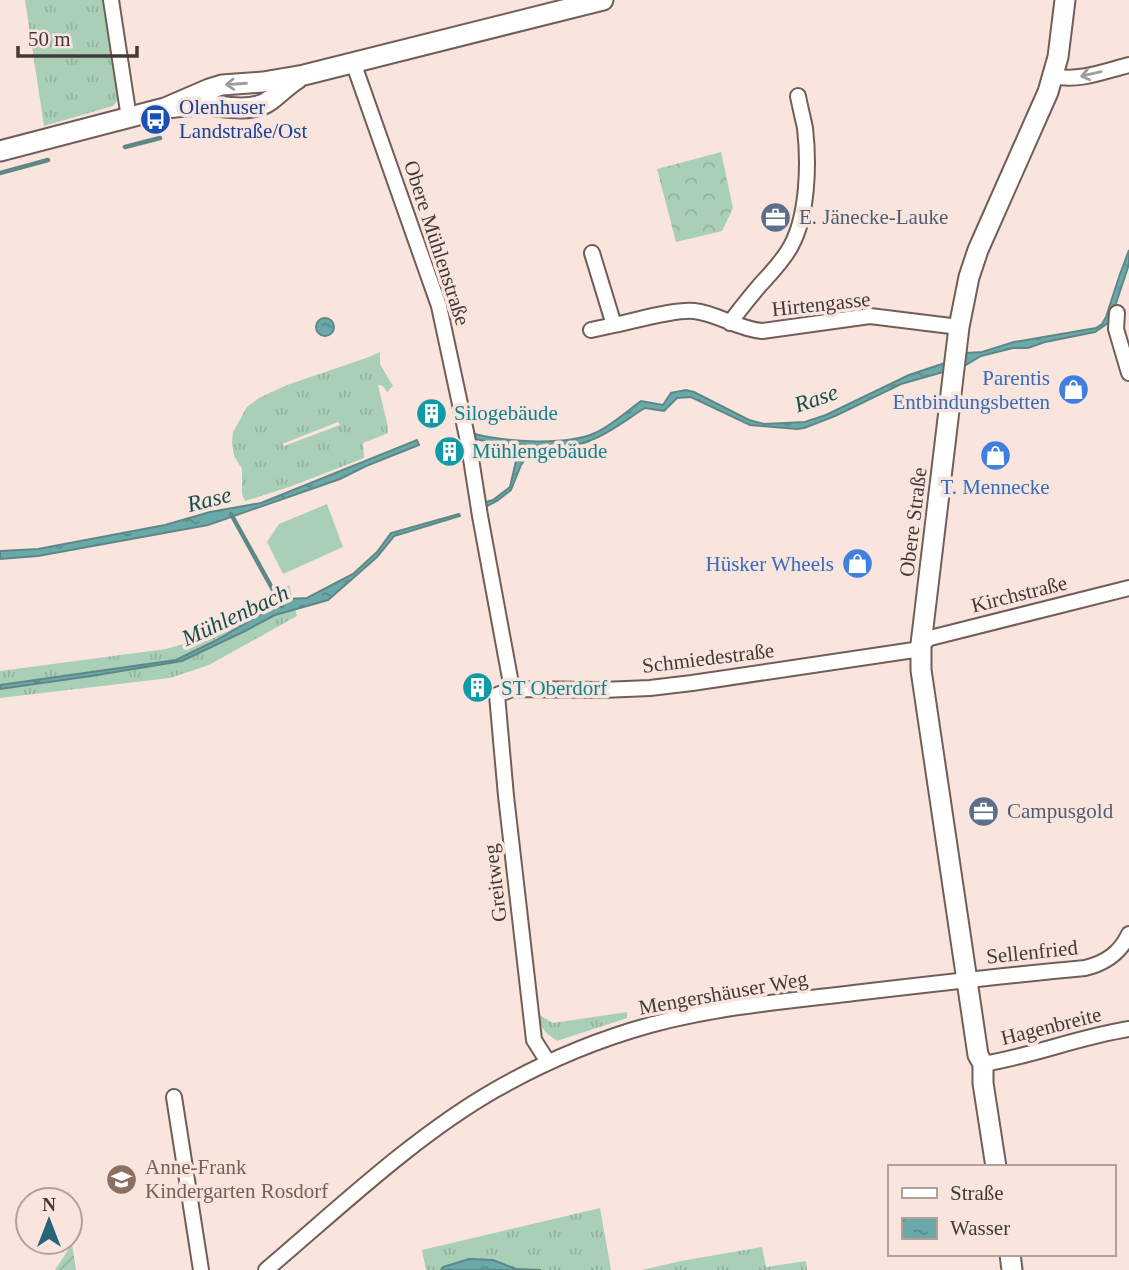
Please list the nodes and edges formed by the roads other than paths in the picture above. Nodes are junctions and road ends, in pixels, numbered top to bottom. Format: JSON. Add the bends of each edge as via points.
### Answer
{"nodes":[{"id":1,"x":111,"y":0,"type":"edge"},
{"id":2,"x":603,"y":0,"type":"edge"},
{"id":3,"x":1065,"y":0,"type":"edge"},
{"id":4,"x":353,"y":62,"type":"junction"},
{"id":5,"x":1129,"y":65,"type":"edge"},
{"id":6,"x":1054,"y":76,"type":"junction"},
{"id":7,"x":798,"y":96,"type":"dead end"},
{"id":8,"x":129,"y":118,"type":"junction"},
{"id":9,"x":0,"y":151,"type":"edge"},
{"id":10,"x":592,"y":253,"type":"dead end"},
{"id":11,"x":1117,"y":313,"type":"dead end"},
{"id":12,"x":730,"y":323,"type":"junction"},
{"id":13,"x":614,"y":325,"type":"junction"},
{"id":14,"x":959,"y":327,"type":"junction"},
{"id":15,"x":591,"y":330,"type":"dead end"},
{"id":16,"x":1129,"y":373,"type":"edge"},
{"id":17,"x":1129,"y":588,"type":"edge"},
{"id":18,"x":921,"y":644,"type":"junction"},
{"id":19,"x":512,"y":689,"type":"junction"},
{"id":20,"x":497,"y":695,"type":"joint"},
{"id":21,"x":1129,"y":934,"type":"edge"},
{"id":22,"x":967,"y":980,"type":"junction"},
{"id":23,"x":1129,"y":1029,"type":"edge"},
{"id":24,"x":548,"y":1062,"type":"junction"},
{"id":25,"x":983,"y":1064,"type":"junction"},
{"id":26,"x":174,"y":1097,"type":"dead end"},
{"id":27,"x":996,"y":1165,"type":"edge"},
{"id":28,"x":201,"y":1270,"type":"edge"},
{"id":29,"x":266,"y":1270,"type":"edge"}],
"edges":[{"from":1,"to":8,"type":"street"},
{"from":2,"to":4,"type":"street"},
{"from":3,"to":6,"type":"street","name":"Obere Straße"},
{"from":4,"to":8,"type":"street","via":[[304,75],[222,85]]},
{"from":4,"to":19,"type":"street","name":"Obere Mühlenstraße","via":[[439,306]]},
{"from":5,"to":6,"type":"street","one_way":true,"via":[[1074,78]]},
{"from":6,"to":14,"type":"street","name":"Obere Straße","via":[[978,250]]},
{"from":7,"to":12,"type":"street","name":"Hirtengasse","via":[[806,164],[798,232],[779,264]]},
{"from":8,"to":9,"type":"street"},
{"from":10,"to":13,"type":"street"},
{"from":11,"to":16,"type":"street","via":[[1116,329]]},
{"from":12,"to":13,"type":"street","name":"Hirtengasse","via":[[685,311]]},
{"from":12,"to":14,"type":"street","name":"Hirtengasse","via":[[762,331],[870,316]]},
{"from":13,"to":15,"type":"street","name":"Hirtengasse"},
{"from":14,"to":18,"type":"street","name":"Obere Straße"},
{"from":17,"to":18,"type":"street","name":"Kirchstraße"},
{"from":18,"to":19,"type":"street","name":"Schmiedestraße","via":[[914,650],[678,685]]},
{"from":18,"to":22,"type":"street","name":"Obere Straße","via":[[921,670]]},
{"from":19,"to":20,"type":"street","name":"Schmiedestraße"},
{"from":20,"to":24,"type":"street","name":"Greitweg","via":[[534,1040]]},
{"from":21,"to":22,"type":"street","name":"Sellenfried","via":[[1113,956],[1098,965]]},
{"from":22,"to":24,"type":"street","name":"Mengershäuser Weg","via":[[681,1018],[608,1038]]},
{"from":22,"to":25,"type":"street","name":"Obere Straße"},
{"from":23,"to":25,"type":"street","name":"Hagenbreite"},
{"from":24,"to":29,"type":"street","name":"Mengershäuser Weg","via":[[433,1132]]},
{"from":25,"to":27,"type":"street","name":"Obere Straße"},
{"from":26,"to":28,"type":"street"}]}
